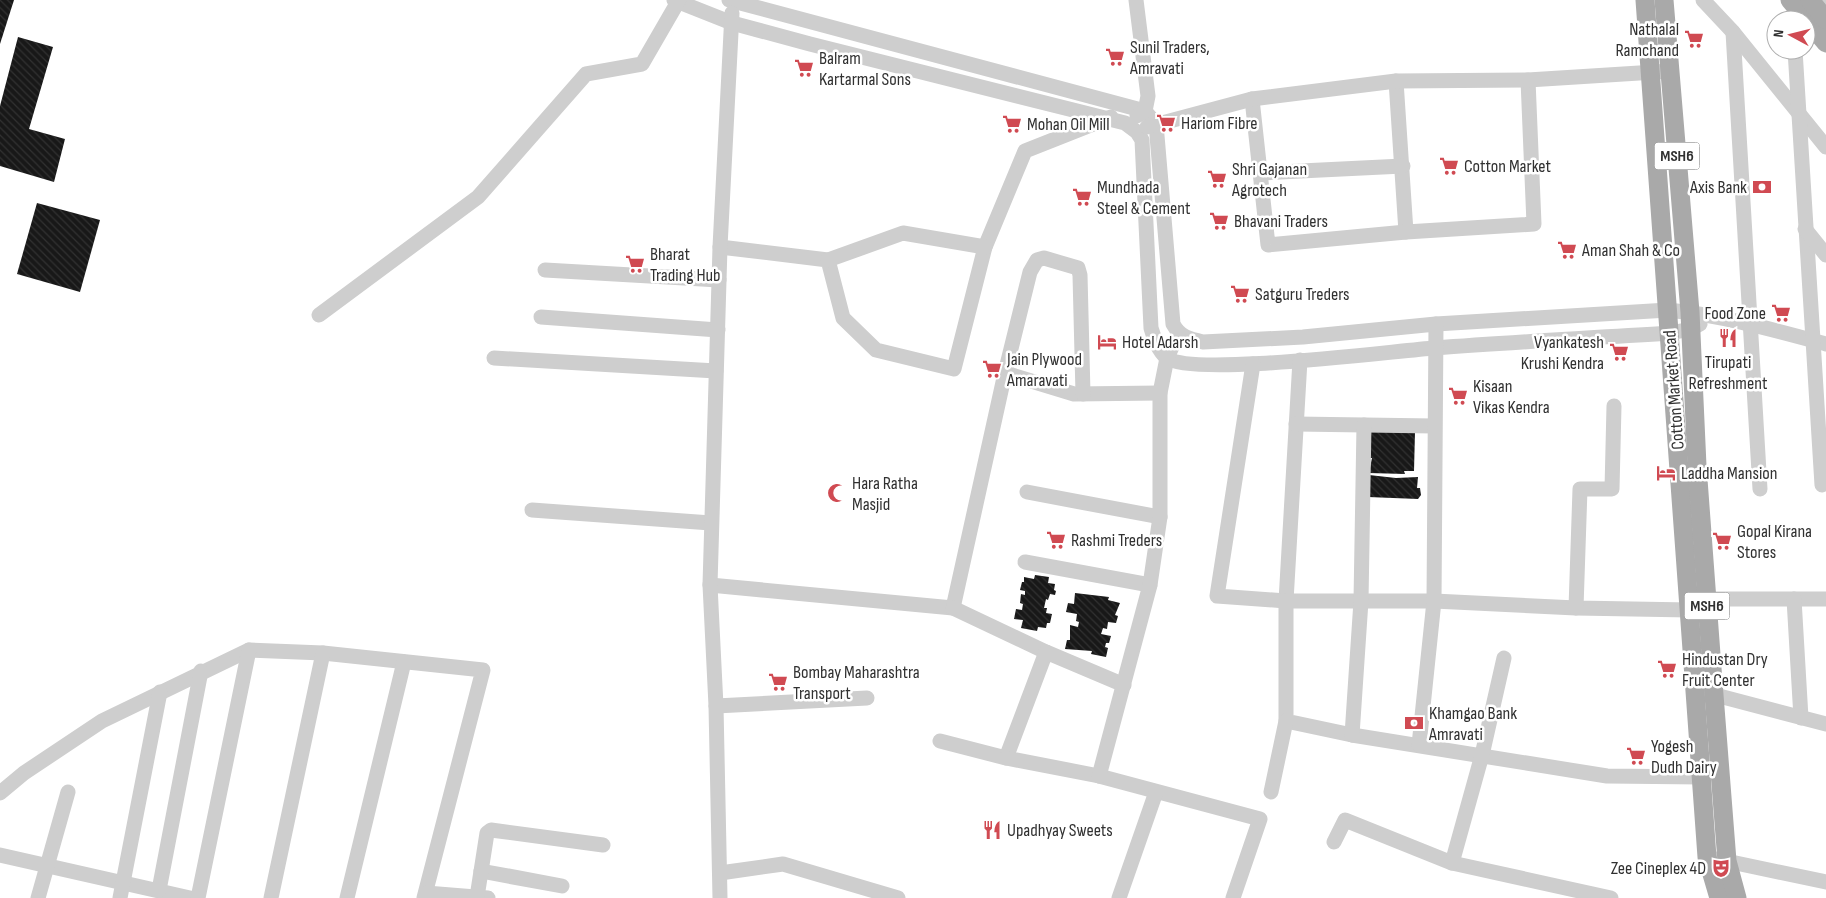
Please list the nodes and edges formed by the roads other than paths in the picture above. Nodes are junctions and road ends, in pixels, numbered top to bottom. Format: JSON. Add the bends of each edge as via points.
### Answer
{"nodes":[{"id":1,"x":1136,"y":0,"type":"edge"},
{"id":2,"x":1645,"y":0,"type":"edge"},
{"id":3,"x":1664,"y":0,"type":"edge"},
{"id":4,"x":1703,"y":0,"type":"edge"},
{"id":5,"x":1810,"y":0,"type":"edge"},
{"id":6,"x":677,"y":1,"type":"edge"},
{"id":7,"x":731,"y":1,"type":"edge"},
{"id":8,"x":1826,"y":20,"type":"edge"},
{"id":9,"x":732,"y":23,"type":"junction"},
{"id":10,"x":1733,"y":32,"type":"junction"},
{"id":11,"x":1816,"y":33,"type":"edge"},
{"id":12,"x":1816,"y":38,"type":"edge"},
{"id":13,"x":1826,"y":43,"type":"edge"},
{"id":14,"x":1826,"y":50,"type":"edge"},
{"id":15,"x":1795,"y":60,"type":"edge"},
{"id":16,"x":1671,"y":72,"type":"junction"},
{"id":17,"x":1651,"y":74,"type":"junction"},
{"id":18,"x":1396,"y":80,"type":"junction"},
{"id":19,"x":1528,"y":80,"type":"junction"},
{"id":20,"x":1252,"y":98,"type":"junction"},
{"id":21,"x":1122,"y":105,"type":"junction"},
{"id":22,"x":1145,"y":111,"type":"junction"},
{"id":23,"x":1798,"y":112,"type":"junction"},
{"id":24,"x":1110,"y":119,"type":"junction"},
{"id":25,"x":1156,"y":124,"type":"junction"},
{"id":26,"x":1131,"y":127,"type":"junction"},
{"id":27,"x":1826,"y":147,"type":"edge"},
{"id":28,"x":1403,"y":166,"type":"junction"},
{"id":29,"x":1261,"y":173,"type":"junction"},
{"id":30,"x":1805,"y":229,"type":"junction"},
{"id":31,"x":1406,"y":232,"type":"junction"},
{"id":32,"x":720,"y":247,"type":"junction"},
{"id":33,"x":985,"y":247,"type":"junction"},
{"id":34,"x":1826,"y":255,"type":"edge"},
{"id":35,"x":828,"y":260,"type":"junction"},
{"id":36,"x":545,"y":270,"type":"dead end"},
{"id":37,"x":719,"y":280,"type":"junction"},
{"id":38,"x":1668,"y":310,"type":"junction"},
{"id":39,"x":319,"y":315,"type":"dead end"},
{"id":40,"x":541,"y":317,"type":"dead end"},
{"id":41,"x":1690,"y":320,"type":"junction"},
{"id":42,"x":1436,"y":324,"type":"junction"},
{"id":43,"x":1751,"y":325,"type":"junction"},
{"id":44,"x":718,"y":330,"type":"junction"},
{"id":45,"x":1670,"y":333,"type":"junction"},
{"id":46,"x":1178,"y":334,"type":"junction"},
{"id":47,"x":1819,"y":342,"type":"edge"},
{"id":48,"x":1435,"y":348,"type":"junction"},
{"id":49,"x":494,"y":358,"type":"dead end"},
{"id":50,"x":1167,"y":358,"type":"junction"},
{"id":51,"x":1300,"y":360,"type":"junction"},
{"id":52,"x":1253,"y":364,"type":"junction"},
{"id":53,"x":716,"y":371,"type":"junction"},
{"id":54,"x":1005,"y":373,"type":"junction"},
{"id":55,"x":1160,"y":393,"type":"junction"},
{"id":56,"x":1083,"y":394,"type":"junction"},
{"id":57,"x":1614,"y":406,"type":"dead end"},
{"id":58,"x":1296,"y":424,"type":"junction"},
{"id":59,"x":1364,"y":425,"type":"junction"},
{"id":60,"x":1434,"y":426,"type":"junction"},
{"id":61,"x":1822,"y":485,"type":"dead end"},
{"id":62,"x":1760,"y":489,"type":"dead end"},
{"id":63,"x":1027,"y":492,"type":"dead end"},
{"id":64,"x":532,"y":510,"type":"dead end"},
{"id":65,"x":1160,"y":517,"type":"junction"},
{"id":66,"x":711,"y":523,"type":"junction"},
{"id":67,"x":1024,"y":562,"type":"dead end"},
{"id":68,"x":1150,"y":585,"type":"junction"},
{"id":69,"x":710,"y":586,"type":"junction"},
{"id":70,"x":1707,"y":599,"type":"junction"},
{"id":71,"x":1794,"y":599,"type":"junction"},
{"id":72,"x":1826,"y":599,"type":"edge"},
{"id":73,"x":1286,"y":601,"type":"junction"},
{"id":74,"x":1361,"y":601,"type":"junction"},
{"id":75,"x":1434,"y":601,"type":"junction"},
{"id":76,"x":953,"y":608,"type":"junction"},
{"id":77,"x":1576,"y":608,"type":"junction"},
{"id":78,"x":1690,"y":610,"type":"junction"},
{"id":79,"x":249,"y":650,"type":"junction"},
{"id":80,"x":1046,"y":652,"type":"junction"},
{"id":81,"x":323,"y":653,"type":"junction"},
{"id":82,"x":1504,"y":658,"type":"dead end"},
{"id":83,"x":404,"y":662,"type":"junction"},
{"id":84,"x":201,"y":671,"type":"junction"},
{"id":85,"x":1124,"y":685,"type":"junction"},
{"id":86,"x":1696,"y":689,"type":"junction"},
{"id":87,"x":160,"y":692,"type":"junction"},
{"id":88,"x":1714,"y":695,"type":"junction"},
{"id":89,"x":867,"y":698,"type":"dead end"},
{"id":90,"x":716,"y":706,"type":"junction"},
{"id":91,"x":1801,"y":718,"type":"junction"},
{"id":92,"x":1286,"y":721,"type":"junction"},
{"id":93,"x":1826,"y":724,"type":"edge"},
{"id":94,"x":1352,"y":735,"type":"junction"},
{"id":95,"x":940,"y":741,"type":"dead end"},
{"id":96,"x":1419,"y":745,"type":"junction"},
{"id":97,"x":1482,"y":755,"type":"junction"},
{"id":98,"x":1006,"y":758,"type":"junction"},
{"id":99,"x":1100,"y":776,"type":"junction"},
{"id":100,"x":1702,"y":777,"type":"junction"},
{"id":101,"x":68,"y":792,"type":"dead end"},
{"id":102,"x":1156,"y":792,"type":"junction"},
{"id":103,"x":1271,"y":792,"type":"dead end"},
{"id":104,"x":0,"y":793,"type":"edge"},
{"id":105,"x":1334,"y":842,"type":"dead end"},
{"id":106,"x":603,"y":845,"type":"dead end"},
{"id":107,"x":0,"y":855,"type":"edge"},
{"id":108,"x":1707,"y":857,"type":"junction"},
{"id":109,"x":1728,"y":861,"type":"junction"},
{"id":110,"x":1452,"y":863,"type":"junction"},
{"id":111,"x":46,"y":867,"type":"junction"},
{"id":112,"x":481,"y":871,"type":"junction"},
{"id":113,"x":720,"y":873,"type":"junction"},
{"id":114,"x":124,"y":882,"type":"junction"},
{"id":115,"x":1826,"y":882,"type":"edge"},
{"id":116,"x":562,"y":886,"type":"dead end"},
{"id":117,"x":159,"y":890,"type":"junction"},
{"id":118,"x":425,"y":895,"type":"edge"},
{"id":119,"x":38,"y":898,"type":"edge"},
{"id":120,"x":120,"y":898,"type":"edge"},
{"id":121,"x":190,"y":898,"type":"edge"},
{"id":122,"x":198,"y":898,"type":"edge"},
{"id":123,"x":271,"y":898,"type":"edge"},
{"id":124,"x":347,"y":898,"type":"edge"},
{"id":125,"x":483,"y":898,"type":"edge"},
{"id":126,"x":720,"y":898,"type":"edge"},
{"id":127,"x":898,"y":898,"type":"edge"},
{"id":128,"x":1119,"y":898,"type":"edge"},
{"id":129,"x":1233,"y":898,"type":"edge"},
{"id":130,"x":1611,"y":898,"type":"edge"},
{"id":131,"x":1719,"y":898,"type":"edge"},
{"id":132,"x":1738,"y":898,"type":"edge"}],
"edges":[{"from":1,"to":22,"type":"street","via":[[1148,96]]},
{"from":2,"to":17,"type":"main road","name":"Cotton Market Road","number":"MSH6"},
{"from":3,"to":16,"type":"main road","name":"Cotton Market Road","number":"MSH6"},
{"from":4,"to":10,"type":"street"},
{"from":5,"to":8,"type":"main road"},
{"from":6,"to":9,"type":"street"},
{"from":6,"to":39,"type":"street","via":[[642,64],[586,74],[478,196]]},
{"from":7,"to":9,"type":"street"},
{"from":7,"to":21,"type":"street"},
{"from":9,"to":24,"type":"street"},
{"from":9,"to":32,"type":"street"},
{"from":10,"to":23,"type":"street"},
{"from":10,"to":43,"type":"street"},
{"from":11,"to":13,"type":"main road"},
{"from":12,"to":14,"type":"street"},
{"from":15,"to":23,"type":"street"},
{"from":16,"to":17,"type":"street"},
{"from":16,"to":41,"type":"main road","name":"Cotton Market Road","number":"MSH6"},
{"from":17,"to":19,"type":"street"},
{"from":17,"to":38,"type":"main road","name":"Cotton Market Road","number":"MSH6"},
{"from":18,"to":19,"type":"street"},
{"from":18,"to":20,"type":"street"},
{"from":18,"to":28,"type":"street"},
{"from":19,"to":31,"type":"street","via":[[1534,224]]},
{"from":20,"to":25,"type":"street"},
{"from":20,"to":29,"type":"street"},
{"from":21,"to":22,"type":"street"},
{"from":21,"to":24,"type":"street"},
{"from":22,"to":25,"type":"street"},
{"from":22,"to":26,"type":"street"},
{"from":23,"to":27,"type":"street"},
{"from":23,"to":30,"type":"street"},
{"from":24,"to":26,"type":"street"},
{"from":24,"to":33,"type":"street","via":[[1025,151]]},
{"from":25,"to":26,"type":"street"},
{"from":25,"to":46,"type":"street","via":[[1173,324]]},
{"from":26,"to":50,"type":"street","via":[[1142,140],[1151,328],[1156,344]]},
{"from":28,"to":29,"type":"street"},
{"from":28,"to":31,"type":"street"},
{"from":29,"to":31,"type":"street","via":[[1268,245]]},
{"from":30,"to":34,"type":"street"},
{"from":30,"to":47,"type":"street"},
{"from":32,"to":35,"type":"street"},
{"from":32,"to":37,"type":"street"},
{"from":33,"to":35,"type":"street","via":[[902,233]]},
{"from":33,"to":35,"type":"street","via":[[954,369],[876,350],[843,318]]},
{"from":36,"to":37,"type":"street"},
{"from":37,"to":44,"type":"street"},
{"from":38,"to":41,"type":"street"},
{"from":38,"to":42,"type":"street"},
{"from":38,"to":45,"type":"main road","name":"Cotton Market Road","number":"MSH6"},
{"from":40,"to":44,"type":"street"},
{"from":41,"to":43,"type":"street","via":[[1712,317]]},
{"from":41,"to":45,"type":"street"},
{"from":41,"to":70,"type":"main road","name":"Cotton Market Road","number":"MSH6"},
{"from":42,"to":46,"type":"street","via":[[1303,337],[1203,342]]},
{"from":42,"to":48,"type":"street"},
{"from":43,"to":47,"type":"street"},
{"from":43,"to":62,"type":"street"},
{"from":44,"to":53,"type":"street"},
{"from":45,"to":48,"type":"street"},
{"from":45,"to":78,"type":"main road","name":"Cotton Market Road","number":"MSH6"},
{"from":46,"to":50,"type":"street"},
{"from":47,"to":61,"type":"street"},
{"from":48,"to":51,"type":"street"},
{"from":48,"to":60,"type":"street"},
{"from":49,"to":53,"type":"street"},
{"from":50,"to":52,"type":"street","via":[[1196,365]]},
{"from":50,"to":55,"type":"street"},
{"from":51,"to":52,"type":"street"},
{"from":51,"to":58,"type":"street"},
{"from":52,"to":73,"type":"street","via":[[1217,596]]},
{"from":53,"to":66,"type":"street"},
{"from":54,"to":56,"type":"street"},
{"from":54,"to":56,"type":"street","via":[[1032,265],[1044,258],[1072,265],[1078,268],[1080,275]]},
{"from":54,"to":76,"type":"street"},
{"from":55,"to":56,"type":"street"},
{"from":55,"to":65,"type":"street"},
{"from":57,"to":77,"type":"street","via":[[1612,488],[1580,489]]},
{"from":58,"to":59,"type":"street"},
{"from":58,"to":73,"type":"street"},
{"from":59,"to":60,"type":"street"},
{"from":59,"to":74,"type":"street"},
{"from":60,"to":75,"type":"street"},
{"from":63,"to":65,"type":"street"},
{"from":64,"to":66,"type":"street"},
{"from":65,"to":68,"type":"street"},
{"from":66,"to":69,"type":"street"},
{"from":67,"to":68,"type":"street"},
{"from":68,"to":85,"type":"street"},
{"from":69,"to":76,"type":"street"},
{"from":69,"to":90,"type":"street"},
{"from":70,"to":71,"type":"street"},
{"from":70,"to":88,"type":"main road","name":"Cotton Market Road","number":"MSH6"},
{"from":71,"to":72,"type":"street"},
{"from":71,"to":91,"type":"street"},
{"from":73,"to":74,"type":"street"},
{"from":73,"to":92,"type":"street"},
{"from":74,"to":75,"type":"street"},
{"from":74,"to":94,"type":"street"},
{"from":75,"to":77,"type":"street"},
{"from":75,"to":96,"type":"street"},
{"from":76,"to":80,"type":"street"},
{"from":77,"to":78,"type":"street"},
{"from":78,"to":86,"type":"main road","name":"Cotton Market Road","number":"MSH6"},
{"from":79,"to":81,"type":"street"},
{"from":79,"to":84,"type":"street"},
{"from":79,"to":122,"type":"street"},
{"from":80,"to":85,"type":"street"},
{"from":80,"to":98,"type":"street"},
{"from":81,"to":83,"type":"street"},
{"from":81,"to":123,"type":"street"},
{"from":82,"to":97,"type":"street"},
{"from":83,"to":118,"type":"street","via":[[483,670]]},
{"from":83,"to":124,"type":"street"},
{"from":84,"to":87,"type":"street"},
{"from":84,"to":117,"type":"street"},
{"from":85,"to":99,"type":"street"},
{"from":86,"to":88,"type":"street"},
{"from":86,"to":100,"type":"main road","name":"Cotton Market Road","number":"MSH6"},
{"from":87,"to":104,"type":"street","via":[[102,721]]},
{"from":87,"to":114,"type":"street"},
{"from":88,"to":91,"type":"street"},
{"from":88,"to":109,"type":"main road","name":"Cotton Market Road","number":"MSH6"},
{"from":89,"to":90,"type":"street"},
{"from":90,"to":113,"type":"street"},
{"from":91,"to":93,"type":"street"},
{"from":92,"to":94,"type":"street"},
{"from":92,"to":103,"type":"street"},
{"from":94,"to":96,"type":"street"},
{"from":95,"to":98,"type":"street"},
{"from":96,"to":97,"type":"street"},
{"from":97,"to":100,"type":"street","via":[[1607,776]]},
{"from":97,"to":110,"type":"street"},
{"from":98,"to":99,"type":"street"},
{"from":99,"to":102,"type":"street"},
{"from":100,"to":108,"type":"main road","name":"Cotton Market Road","number":"MSH6"},
{"from":101,"to":111,"type":"street"},
{"from":102,"to":128,"type":"street"},
{"from":102,"to":129,"type":"street","via":[[1260,819]]},
{"from":105,"to":110,"type":"street","via":[[1345,820]]},
{"from":106,"to":112,"type":"street","via":[[491,830],[487,833]]},
{"from":107,"to":111,"type":"street"},
{"from":108,"to":109,"type":"street"},
{"from":108,"to":131,"type":"main road","name":"Cotton Market Road","number":"MSH6"},
{"from":109,"to":115,"type":"street"},
{"from":109,"to":132,"type":"main road","name":"Cotton Market Road","number":"MSH6"},
{"from":110,"to":130,"type":"street"},
{"from":111,"to":114,"type":"street"},
{"from":111,"to":119,"type":"street"},
{"from":112,"to":116,"type":"street"},
{"from":112,"to":125,"type":"street"},
{"from":113,"to":126,"type":"street"},
{"from":113,"to":127,"type":"street","via":[[783,864]]},
{"from":114,"to":117,"type":"street"},
{"from":114,"to":120,"type":"street"},
{"from":117,"to":121,"type":"street"},
{"from":118,"to":125,"type":"street"}]}
